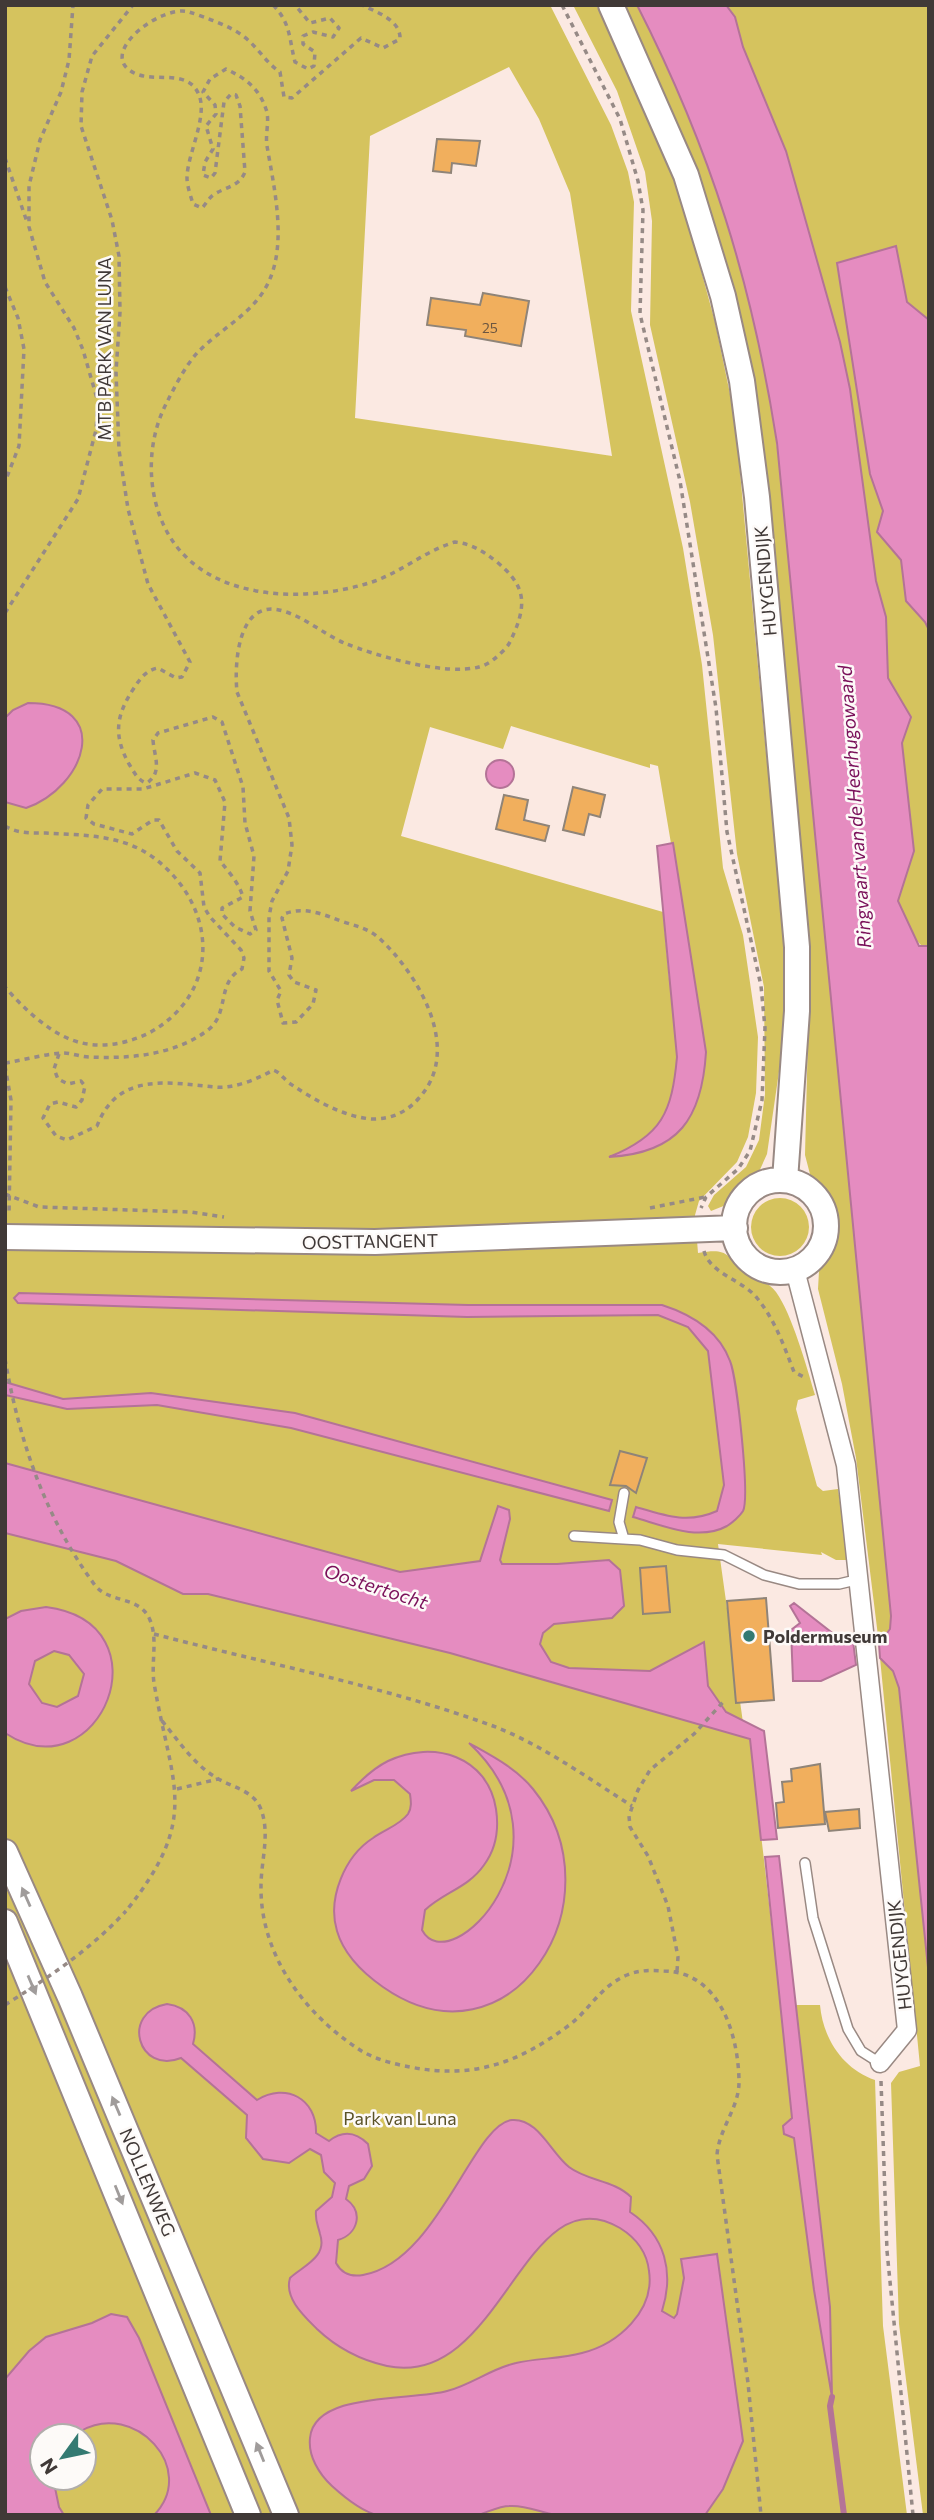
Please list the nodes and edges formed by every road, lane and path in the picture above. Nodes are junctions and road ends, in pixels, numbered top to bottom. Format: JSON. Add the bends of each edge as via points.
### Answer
{"nodes":[{"id":1,"x":73,"y":5,"type":"edge"},
{"id":2,"x":133,"y":5,"type":"edge"},
{"id":3,"x":273,"y":5,"type":"edge"},
{"id":4,"x":296,"y":5,"type":"edge"},
{"id":5,"x":362,"y":5,"type":"edge"},
{"id":6,"x":562,"y":5,"type":"edge"},
{"id":7,"x":611,"y":5,"type":"edge"},
{"id":8,"x":5,"y":158,"type":"edge"},
{"id":9,"x":29,"y":228,"type":"junction"},
{"id":10,"x":5,"y":287,"type":"edge"},
{"id":11,"x":5,"y":482,"type":"edge"},
{"id":12,"x":5,"y":613,"type":"edge"},
{"id":13,"x":5,"y":826,"type":"edge"},
{"id":14,"x":5,"y":986,"type":"edge"},
{"id":15,"x":59,"y":1054,"type":"junction"},
{"id":16,"x":5,"y":1065,"type":"edge"},
{"id":17,"x":785,"y":1180,"type":"junction"},
{"id":18,"x":7,"y":1195,"type":"edge"},
{"id":19,"x":706,"y":1197,"type":"junction"},
{"id":20,"x":642,"y":1208,"type":"dead end"},
{"id":21,"x":232,"y":1218,"type":"dead end"},
{"id":22,"x":734,"y":1228,"type":"junction"},
{"id":23,"x":703,"y":1230,"type":"junction"},
{"id":24,"x":5,"y":1237,"type":"edge"},
{"id":25,"x":795,"y":1270,"type":"junction"},
{"id":26,"x":5,"y":1359,"type":"edge"},
{"id":27,"x":828,"y":1388,"type":"junction"},
{"id":28,"x":625,"y":1493,"type":"dead end"},
{"id":29,"x":574,"y":1536,"type":"dead end"},
{"id":30,"x":624,"y":1539,"type":"junction"},
{"id":31,"x":860,"y":1579,"type":"junction"},
{"id":32,"x":154,"y":1634,"type":"junction"},
{"id":33,"x":724,"y":1701,"type":"dead end"},
{"id":34,"x":162,"y":1721,"type":"junction"},
{"id":35,"x":218,"y":1779,"type":"junction"},
{"id":36,"x":177,"y":1789,"type":"junction"},
{"id":37,"x":632,"y":1806,"type":"junction"},
{"id":38,"x":5,"y":1852,"type":"edge"},
{"id":39,"x":805,"y":1863,"type":"dead end"},
{"id":40,"x":5,"y":1922,"type":"edge"},
{"id":41,"x":677,"y":1971,"type":"junction"},
{"id":42,"x":5,"y":2005,"type":"edge"},
{"id":43,"x":880,"y":2063,"type":"junction"},
{"id":44,"x":248,"y":2515,"type":"edge"},
{"id":45,"x":286,"y":2515,"type":"edge"},
{"id":46,"x":761,"y":2515,"type":"edge"},
{"id":47,"x":913,"y":2515,"type":"edge"}],
"edges":[{"from":1,"to":9,"type":"path","via":[[69,60],[29,186]]},
{"from":2,"to":15,"type":"path","name":"MTB PARK VAN LUNA","via":[[92,56],[82,92],[81,126],[119,256],[116,372],[119,450],[128,509],[148,584],[190,662],[186,674],[176,678],[158,668],[147,673],[122,706],[118,738],[134,772],[147,783],[157,767],[153,740],[158,733],[213,717],[222,722],[243,787],[245,823],[254,856],[250,911],[256,930],[243,933],[222,914],[222,908],[243,897],[229,868],[220,861],[225,802],[215,780],[195,773],[143,789],[97,791],[85,815],[94,824],[132,834],[159,820],[177,851],[200,873],[204,907],[210,917],[244,958],[242,969],[231,974],[224,987],[219,1019],[198,1037],[148,1055]]},
{"from":3,"to":4,"type":"path","via":[[290,30],[295,62],[308,69],[317,59],[303,44],[303,36],[313,32],[333,37],[339,28],[330,18],[310,23]]},
{"from":5,"to":15,"type":"path","via":[[393,22],[400,38],[383,48],[361,38],[292,98],[284,97],[280,72],[242,35],[188,11],[169,12],[148,22],[124,51],[128,70],[148,78],[174,77],[191,83],[200,95],[187,180],[194,204],[202,208],[210,197],[237,184],[245,172],[244,128],[236,95],[231,94],[224,102],[215,173],[211,178],[203,175],[213,149],[206,126],[216,114],[215,105],[203,92],[216,74],[226,69],[251,82],[267,110],[267,145],[273,165],[277,242],[272,273],[256,300],[197,354],[179,380],[163,409],[153,444],[151,487],[165,530],[206,574],[268,593],[299,596],[369,583],[455,542],[470,544],[513,575],[523,602],[521,615],[508,646],[491,662],[477,667],[427,665],[376,654],[282,610],[260,611],[246,624],[235,670],[237,692],[289,818],[292,845],[288,871],[268,916],[270,971],[281,991],[277,1000],[283,1023],[296,1022],[310,1008],[316,990],[294,982],[289,975],[292,958],[282,918],[300,910],[326,914],[379,937],[414,978],[433,1024],[435,1072],[413,1105],[388,1118],[370,1119],[337,1111],[287,1082],[276,1070],[217,1088],[141,1083],[114,1100],[97,1126],[67,1140],[56,1136],[43,1118],[50,1104],[76,1107],[85,1086],[81,1081],[68,1084],[58,1079],[54,1069]]},
{"from":6,"to":19,"type":"path","via":[[620,119],[638,181],[643,210],[640,314],[685,506],[716,708],[727,832],[752,935],[765,1028],[762,1100],[750,1151],[738,1169]]},
{"from":7,"to":17,"type":"main road","name":"HUYGENDIJK","via":[[685,174],[723,296],[744,392],[797,947],[797,1025]]},
{"from":8,"to":9,"type":"path"},
{"from":9,"to":12,"type":"path","via":[[45,282],[83,350],[98,402],[96,430],[78,499]]},
{"from":10,"to":11,"type":"path","via":[[24,349],[19,446]]},
{"from":13,"to":14,"type":"path","via":[[22,833],[100,837],[152,856],[193,900],[204,949],[203,969],[178,1013],[132,1042],[80,1043],[21,1005]]},
{"from":15,"to":16,"type":"path"},
{"from":16,"to":18,"type":"path","via":[[11,1100]]},
{"from":17,"to":22,"type":"main road","via":[[749,1193]]},
{"from":17,"to":25,"type":"main road","via":[[810,1191],[825,1214],[826,1228],[817,1254]]},
{"from":18,"to":21,"type":"path","via":[[39,1207],[191,1212]]},
{"from":19,"to":20,"type":"path"},
{"from":19,"to":23,"type":"path","via":[[700,1210]]},
{"from":22,"to":23,"type":"main road","name":"OOSTTANGENT"},
{"from":22,"to":25,"type":"main road","via":[[742,1251],[760,1267]]},
{"from":23,"to":24,"type":"main road","name":"OOSTTANGENT","via":[[375,1242]]},
{"from":23,"to":27,"type":"path","via":[[707,1259],[756,1295],[773,1320],[794,1372]]},
{"from":25,"to":27,"type":"street","name":"HUYGENDIJK"},
{"from":26,"to":32,"type":"path","via":[[28,1457],[50,1509],[100,1591],[141,1607]]},
{"from":27,"to":31,"type":"street","name":"HUYGENDIJK","via":[[846,1465]]},
{"from":28,"to":30,"type":"lane","via":[[620,1522]]},
{"from":29,"to":30,"type":"lane"},
{"from":30,"to":31,"type":"lane","via":[[724,1555],[764,1575],[799,1584]]},
{"from":31,"to":43,"type":"street","name":"HUYGENDIJK","via":[[907,2030]]},
{"from":32,"to":34,"type":"path","via":[[153,1674]]},
{"from":32,"to":37,"type":"path","via":[[496,1727]]},
{"from":33,"to":37,"type":"path","via":[[650,1770]]},
{"from":34,"to":35,"type":"path","via":[[201,1767]]},
{"from":34,"to":36,"type":"path"},
{"from":35,"to":36,"type":"path"},
{"from":35,"to":41,"type":"path","via":[[244,1791],[259,1806],[265,1828],[262,1920],[287,1979],[311,2010],[362,2052],[397,2065],[465,2073],[505,2062],[541,2043],[570,2024],[589,2001],[628,1975],[642,1970]]},
{"from":36,"to":42,"type":"path","bridge":true,"via":[[176,1816],[168,1842],[143,1890],[102,1937]]},
{"from":37,"to":41,"type":"path","via":[[629,1827],[648,1856],[668,1906]]},
{"from":45,"to":38,"type":"main road","name":"NOLLENWEG","one_way":true,"via":[[97,2060]]},
{"from":39,"to":43,"type":"lane","via":[[813,1918],[848,2029],[861,2051]]},
{"from":40,"to":44,"type":"main road","name":"NOLLENWEG","one_way":true},
{"from":41,"to":46,"type":"path","via":[[700,1981],[722,2007],[738,2061],[739,2085],[718,2137],[717,2155]]},
{"from":43,"to":47,"type":"path","via":[[887,2251]]}]}
